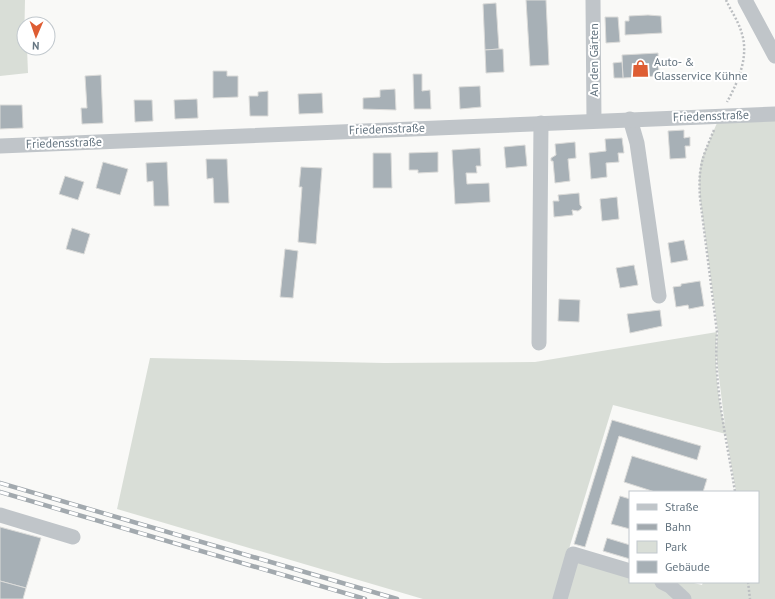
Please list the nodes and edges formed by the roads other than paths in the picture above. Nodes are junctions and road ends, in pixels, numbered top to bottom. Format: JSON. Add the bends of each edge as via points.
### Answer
{"nodes":[{"id":1,"x":593,"y":0,"type":"edge"},
{"id":2,"x":745,"y":0,"type":"edge"},
{"id":3,"x":775,"y":56,"type":"edge"},
{"id":4,"x":775,"y":114,"type":"edge"},
{"id":5,"x":630,"y":119,"type":"junction"},
{"id":6,"x":594,"y":120,"type":"junction"},
{"id":7,"x":541,"y":123,"type":"junction"},
{"id":8,"x":0,"y":146,"type":"edge"},
{"id":9,"x":659,"y":296,"type":"dead end"},
{"id":10,"x":539,"y":343,"type":"dead end"},
{"id":11,"x":0,"y":515,"type":"edge"},
{"id":12,"x":73,"y":538,"type":"dead end"},
{"id":13,"x":629,"y":571,"type":"edge"},
{"id":14,"x":664,"y":583,"type":"edge"},
{"id":15,"x":560,"y":599,"type":"edge"},
{"id":16,"x":684,"y":599,"type":"edge"}],
"edges":[{"from":1,"to":6,"type":"street","name":"An den Gärten"},
{"from":2,"to":3,"type":"street"},
{"from":4,"to":5,"type":"street","name":"Friedensstraße"},
{"from":5,"to":6,"type":"street","name":"Friedensstraße"},
{"from":5,"to":9,"type":"street","via":[[636,143]]},
{"from":6,"to":7,"type":"street","name":"Friedensstraße"},
{"from":7,"to":8,"type":"street","name":"Friedensstraße"},
{"from":7,"to":10,"type":"street"},
{"from":11,"to":12,"type":"street"},
{"from":13,"to":15,"type":"street","via":[[573,554]]},
{"from":14,"to":16,"type":"street"}]}
